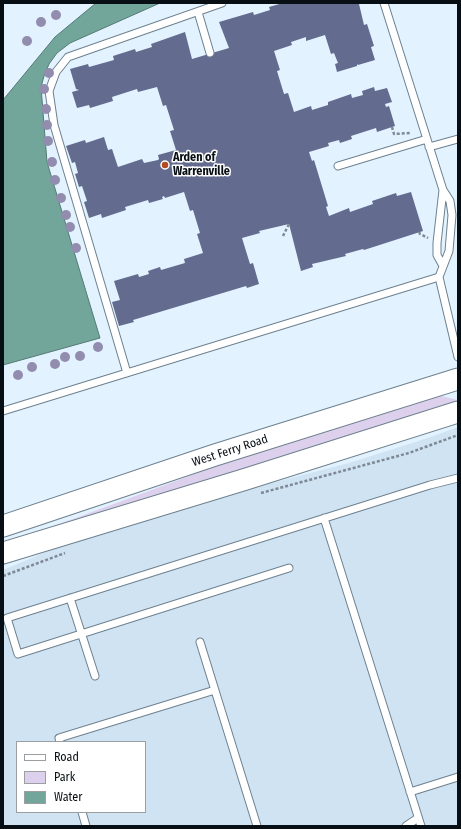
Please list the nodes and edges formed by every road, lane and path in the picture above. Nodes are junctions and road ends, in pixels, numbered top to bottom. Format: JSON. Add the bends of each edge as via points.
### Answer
{"nodes":[{"id":1,"x":222,"y":3,"type":"edge"},
{"id":2,"x":384,"y":3,"type":"edge"},
{"id":3,"x":198,"y":12,"type":"junction"},
{"id":4,"x":210,"y":53,"type":"dead end"},
{"id":5,"x":392,"y":127,"type":"dead end"},
{"id":6,"x":415,"y":133,"type":"dead end"},
{"id":7,"x":427,"y":139,"type":"junction"},
{"id":8,"x":458,"y":139,"type":"edge"},
{"id":9,"x":429,"y":147,"type":"junction"},
{"id":10,"x":338,"y":166,"type":"dead end"},
{"id":11,"x":443,"y":190,"type":"junction"},
{"id":12,"x":289,"y":224,"type":"dead end"},
{"id":13,"x":419,"y":232,"type":"dead end"},
{"id":14,"x":283,"y":236,"type":"dead end"},
{"id":15,"x":428,"y":238,"type":"dead end"},
{"id":16,"x":442,"y":264,"type":"junction"},
{"id":17,"x":439,"y":277,"type":"junction"},
{"id":18,"x":458,"y":357,"type":"edge"},
{"id":19,"x":126,"y":373,"type":"junction"},
{"id":20,"x":458,"y":379,"type":"edge"},
{"id":21,"x":3,"y":411,"type":"edge"},
{"id":22,"x":458,"y":412,"type":"edge"},
{"id":23,"x":458,"y":435,"type":"edge"},
{"id":24,"x":458,"y":478,"type":"edge"},
{"id":25,"x":254,"y":495,"type":"dead end"},
{"id":26,"x":324,"y":518,"type":"junction"},
{"id":27,"x":3,"y":526,"type":"edge"},
{"id":28,"x":70,"y":551,"type":"dead end"},
{"id":29,"x":3,"y":553,"type":"edge"},
{"id":30,"x":289,"y":568,"type":"dead end"},
{"id":31,"x":3,"y":576,"type":"edge"},
{"id":32,"x":70,"y":598,"type":"junction"},
{"id":33,"x":81,"y":634,"type":"junction"},
{"id":34,"x":200,"y":642,"type":"dead end"},
{"id":35,"x":94,"y":676,"type":"dead end"},
{"id":36,"x":215,"y":690,"type":"junction"},
{"id":37,"x":60,"y":741,"type":"edge"},
{"id":38,"x":458,"y":777,"type":"edge"},
{"id":39,"x":410,"y":792,"type":"junction"},
{"id":40,"x":82,"y":813,"type":"edge"},
{"id":41,"x":418,"y":818,"type":"junction"},
{"id":42,"x":86,"y":826,"type":"edge"},
{"id":43,"x":258,"y":826,"type":"edge"},
{"id":44,"x":406,"y":826,"type":"edge"},
{"id":45,"x":421,"y":826,"type":"edge"}],
"edges":[{"from":1,"to":3,"type":"lane"},
{"from":2,"to":7,"type":"lane"},
{"from":3,"to":4,"type":"lane"},
{"from":3,"to":19,"type":"lane","via":[[68,57],[56,72],[49,91],[54,125]]},
{"from":5,"to":6,"type":"path","via":[[394,134]]},
{"from":7,"to":9,"type":"lane"},
{"from":7,"to":10,"type":"lane"},
{"from":8,"to":9,"type":"lane"},
{"from":9,"to":11,"type":"lane"},
{"from":11,"to":16,"type":"lane","via":[[437,243],[437,254]]},
{"from":11,"to":16,"type":"lane","via":[[450,201],[452,215],[449,252]]},
{"from":12,"to":14,"type":"path"},
{"from":13,"to":15,"type":"path"},
{"from":16,"to":17,"type":"lane"},
{"from":17,"to":18,"type":"lane"},
{"from":17,"to":19,"type":"lane"},
{"from":19,"to":21,"type":"lane"},
{"from":20,"to":27,"type":"main road","name":"West Ferry Road","via":[[215,455]]},
{"from":22,"to":29,"type":"main road"},
{"from":23,"to":25,"type":"path","via":[[409,454]]},
{"from":24,"to":26,"type":"lane"},
{"from":26,"to":32,"type":"lane"},
{"from":26,"to":39,"type":"lane"},
{"from":28,"to":31,"type":"path"},
{"from":30,"to":33,"type":"lane"},
{"from":32,"to":33,"type":"lane"},
{"from":32,"to":33,"type":"lane","via":[[8,618],[18,654]]},
{"from":33,"to":35,"type":"lane"},
{"from":34,"to":36,"type":"lane"},
{"from":36,"to":37,"type":"lane","via":[[59,738]]},
{"from":36,"to":43,"type":"lane"},
{"from":38,"to":39,"type":"lane"},
{"from":39,"to":41,"type":"lane"},
{"from":40,"to":42,"type":"lane"},
{"from":41,"to":44,"type":"lane"},
{"from":41,"to":45,"type":"lane"}]}
